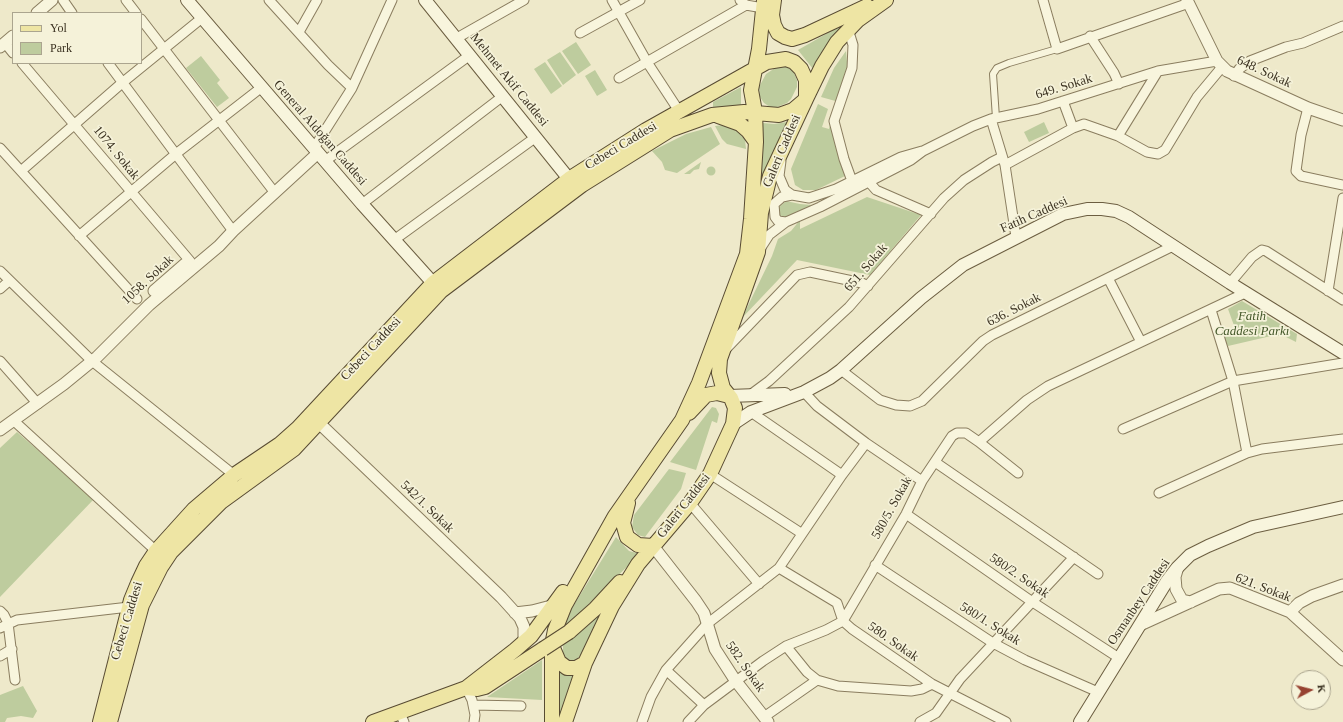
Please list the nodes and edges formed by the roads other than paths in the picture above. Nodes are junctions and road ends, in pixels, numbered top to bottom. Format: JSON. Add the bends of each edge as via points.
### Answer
{"nodes":[{"id":1,"x":52,"y":0,"type":"edge"},
{"id":2,"x":63,"y":0,"type":"edge"},
{"id":3,"x":126,"y":0,"type":"edge"},
{"id":4,"x":187,"y":0,"type":"edge"},
{"id":5,"x":268,"y":0,"type":"edge"},
{"id":6,"x":317,"y":0,"type":"edge"},
{"id":7,"x":392,"y":0,"type":"edge"},
{"id":8,"x":426,"y":0,"type":"edge"},
{"id":9,"x":524,"y":0,"type":"edge"},
{"id":10,"x":612,"y":0,"type":"edge"},
{"id":11,"x":640,"y":0,"type":"edge"},
{"id":12,"x":882,"y":0,"type":"edge"},
{"id":13,"x":886,"y":0,"type":"edge"},
{"id":14,"x":1043,"y":0,"type":"edge"},
{"id":15,"x":1188,"y":2,"type":"edge"},
{"id":16,"x":743,"y":3,"type":"edge"},
{"id":17,"x":767,"y":3,"type":"edge"},
{"id":18,"x":39,"y":12,"type":"edge"},
{"id":19,"x":71,"y":12,"type":"edge"},
{"id":20,"x":135,"y":12,"type":"edge"},
{"id":21,"x":619,"y":12,"type":"junction"},
{"id":22,"x":202,"y":18,"type":"junction"},
{"id":23,"x":142,"y":20,"type":"edge"},
{"id":24,"x":1343,"y":26,"type":"edge"},
{"id":25,"x":848,"y":29,"type":"junction"},
{"id":26,"x":299,"y":32,"type":"junction"},
{"id":27,"x":580,"y":33,"type":"dead end"},
{"id":28,"x":1090,"y":36,"type":"junction"},
{"id":29,"x":457,"y":38,"type":"junction"},
{"id":30,"x":6,"y":42,"type":"edge"},
{"id":31,"x":164,"y":49,"type":"junction"},
{"id":32,"x":1057,"y":49,"type":"junction"},
{"id":33,"x":12,"y":51,"type":"edge"},
{"id":34,"x":470,"y":56,"type":"junction"},
{"id":35,"x":647,"y":62,"type":"junction"},
{"id":36,"x":23,"y":64,"type":"edge"},
{"id":37,"x":109,"y":64,"type":"edge"},
{"id":38,"x":1219,"y":64,"type":"junction"},
{"id":39,"x":754,"y":70,"type":"junction"},
{"id":40,"x":1158,"y":71,"type":"junction"},
{"id":41,"x":1234,"y":76,"type":"junction"},
{"id":42,"x":620,"y":78,"type":"dead end"},
{"id":43,"x":122,"y":83,"type":"junction"},
{"id":44,"x":1119,"y":84,"type":"junction"},
{"id":45,"x":262,"y":87,"type":"junction"},
{"id":46,"x":352,"y":88,"type":"junction"},
{"id":47,"x":503,"y":96,"type":"junction"},
{"id":48,"x":806,"y":99,"type":"junction"},
{"id":49,"x":1064,"y":100,"type":"junction"},
{"id":50,"x":1308,"y":108,"type":"junction"},
{"id":51,"x":679,"y":111,"type":"junction"},
{"id":52,"x":755,"y":112,"type":"junction"},
{"id":53,"x":712,"y":115,"type":"junction"},
{"id":54,"x":219,"y":119,"type":"junction"},
{"id":55,"x":994,"y":119,"type":"junction"},
{"id":56,"x":1343,"y":120,"type":"edge"},
{"id":57,"x":75,"y":124,"type":"junction"},
{"id":58,"x":1072,"y":128,"type":"junction"},
{"id":59,"x":1118,"y":136,"type":"junction"},
{"id":60,"x":536,"y":137,"type":"junction"},
{"id":61,"x":756,"y":142,"type":"junction"},
{"id":62,"x":0,"y":148,"type":"edge"},
{"id":63,"x":782,"y":149,"type":"junction"},
{"id":64,"x":923,"y":151,"type":"junction"},
{"id":65,"x":176,"y":153,"type":"junction"},
{"id":66,"x":319,"y":154,"type":"junction"},
{"id":67,"x":1003,"y":161,"type":"junction"},
{"id":68,"x":21,"y":171,"type":"junction"},
{"id":69,"x":569,"y":179,"type":"junction"},
{"id":70,"x":852,"y":181,"type":"junction"},
{"id":71,"x":868,"y":182,"type":"junction"},
{"id":72,"x":1343,"y":185,"type":"edge"},
{"id":73,"x":132,"y":192,"type":"junction"},
{"id":74,"x":275,"y":193,"type":"junction"},
{"id":75,"x":792,"y":195,"type":"junction"},
{"id":76,"x":565,"y":197,"type":"junction"},
{"id":77,"x":1343,"y":198,"type":"edge"},
{"id":78,"x":362,"y":204,"type":"junction"},
{"id":79,"x":931,"y":214,"type":"junction"},
{"id":80,"x":1341,"y":218,"type":"edge"},
{"id":81,"x":786,"y":222,"type":"junction"},
{"id":82,"x":233,"y":231,"type":"junction"},
{"id":83,"x":79,"y":236,"type":"junction"},
{"id":84,"x":1016,"y":237,"type":"junction"},
{"id":85,"x":394,"y":240,"type":"junction"},
{"id":86,"x":1173,"y":246,"type":"junction"},
{"id":87,"x":758,"y":252,"type":"junction"},
{"id":88,"x":192,"y":263,"type":"junction"},
{"id":89,"x":0,"y":271,"type":"edge"},
{"id":90,"x":1108,"y":278,"type":"junction"},
{"id":91,"x":9,"y":280,"type":"junction"},
{"id":92,"x":1230,"y":283,"type":"junction"},
{"id":93,"x":868,"y":286,"type":"junction"},
{"id":94,"x":437,"y":287,"type":"junction"},
{"id":95,"x":0,"y":289,"type":"edge"},
{"id":96,"x":1328,"y":291,"type":"junction"},
{"id":97,"x":1245,"y":293,"type":"junction"},
{"id":98,"x":1343,"y":300,"type":"edge"},
{"id":99,"x":141,"y":304,"type":"junction"},
{"id":100,"x":1211,"y":310,"type":"junction"},
{"id":101,"x":1141,"y":342,"type":"junction"},
{"id":102,"x":1343,"y":353,"type":"edge"},
{"id":103,"x":721,"y":354,"type":"junction"},
{"id":104,"x":0,"y":361,"type":"edge"},
{"id":105,"x":92,"y":361,"type":"junction"},
{"id":106,"x":1343,"y":363,"type":"edge"},
{"id":107,"x":841,"y":370,"type":"junction"},
{"id":108,"x":1233,"y":381,"type":"junction"},
{"id":109,"x":799,"y":394,"type":"junction"},
{"id":110,"x":748,"y":395,"type":"junction"},
{"id":111,"x":729,"y":396,"type":"junction"},
{"id":112,"x":38,"y":404,"type":"junction"},
{"id":113,"x":752,"y":412,"type":"junction"},
{"id":114,"x":314,"y":419,"type":"junction"},
{"id":115,"x":13,"y":420,"type":"junction"},
{"id":116,"x":682,"y":420,"type":"junction"},
{"id":117,"x":733,"y":424,"type":"junction"},
{"id":118,"x":1123,"y":429,"type":"dead end"},
{"id":119,"x":0,"y":430,"type":"edge"},
{"id":120,"x":1343,"y":439,"type":"edge"},
{"id":121,"x":978,"y":442,"type":"junction"},
{"id":122,"x":866,"y":443,"type":"junction"},
{"id":123,"x":1247,"y":453,"type":"junction"},
{"id":124,"x":935,"y":462,"type":"junction"},
{"id":125,"x":1018,"y":473,"type":"dead end"},
{"id":126,"x":710,"y":474,"type":"junction"},
{"id":127,"x":842,"y":475,"type":"junction"},
{"id":128,"x":234,"y":476,"type":"junction"},
{"id":129,"x":922,"y":481,"type":"junction"},
{"id":130,"x":1159,"y":493,"type":"dead end"},
{"id":131,"x":631,"y":495,"type":"junction"},
{"id":132,"x":690,"y":503,"type":"junction"},
{"id":133,"x":1343,"y":507,"type":"edge"},
{"id":134,"x":906,"y":514,"type":"junction"},
{"id":135,"x":801,"y":533,"type":"junction"},
{"id":136,"x":652,"y":546,"type":"junction"},
{"id":137,"x":156,"y":551,"type":"junction"},
{"id":138,"x":1074,"y":557,"type":"junction"},
{"id":139,"x":638,"y":564,"type":"junction"},
{"id":140,"x":875,"y":565,"type":"junction"},
{"id":141,"x":586,"y":566,"type":"junction"},
{"id":142,"x":1178,"y":567,"type":"junction"},
{"id":143,"x":779,"y":568,"type":"junction"},
{"id":144,"x":1098,"y":574,"type":"dead end"},
{"id":145,"x":759,"y":584,"type":"junction"},
{"id":146,"x":1343,"y":585,"type":"edge"},
{"id":147,"x":1031,"y":601,"type":"junction"},
{"id":148,"x":1191,"y":602,"type":"junction"},
{"id":149,"x":134,"y":604,"type":"junction"},
{"id":150,"x":555,"y":605,"type":"junction"},
{"id":151,"x":0,"y":611,"type":"edge"},
{"id":152,"x":1290,"y":612,"type":"junction"},
{"id":153,"x":515,"y":613,"type":"junction"},
{"id":154,"x":843,"y":621,"type":"junction"},
{"id":155,"x":708,"y":624,"type":"junction"},
{"id":156,"x":1140,"y":625,"type":"junction"},
{"id":157,"x":4,"y":626,"type":"edge"},
{"id":158,"x":524,"y":643,"type":"junction"},
{"id":159,"x":992,"y":643,"type":"junction"},
{"id":160,"x":786,"y":646,"type":"junction"},
{"id":161,"x":548,"y":647,"type":"junction"},
{"id":162,"x":12,"y":649,"type":"junction"},
{"id":163,"x":0,"y":656,"type":"edge"},
{"id":164,"x":1119,"y":658,"type":"junction"},
{"id":165,"x":1343,"y":660,"type":"edge"},
{"id":166,"x":585,"y":663,"type":"junction"},
{"id":167,"x":666,"y":670,"type":"junction"},
{"id":168,"x":15,"y":680,"type":"dead end"},
{"id":169,"x":735,"y":680,"type":"junction"},
{"id":170,"x":817,"y":680,"type":"junction"},
{"id":171,"x":932,"y":684,"type":"junction"},
{"id":172,"x":466,"y":688,"type":"junction"},
{"id":173,"x":1098,"y":692,"type":"junction"},
{"id":174,"x":948,"y":694,"type":"junction"},
{"id":175,"x":473,"y":705,"type":"junction"},
{"id":176,"x":704,"y":705,"type":"junction"},
{"id":177,"x":521,"y":706,"type":"dead end"},
{"id":178,"x":402,"y":717,"type":"edge"},
{"id":179,"x":766,"y":720,"type":"edge"},
{"id":180,"x":100,"y":722,"type":"edge"},
{"id":181,"x":110,"y":722,"type":"edge"},
{"id":182,"x":373,"y":722,"type":"edge"},
{"id":183,"x":474,"y":722,"type":"edge"},
{"id":184,"x":552,"y":722,"type":"edge"},
{"id":185,"x":565,"y":722,"type":"edge"},
{"id":186,"x":642,"y":722,"type":"edge"},
{"id":187,"x":688,"y":722,"type":"edge"},
{"id":188,"x":920,"y":722,"type":"edge"},
{"id":189,"x":1006,"y":722,"type":"edge"},
{"id":190,"x":1080,"y":722,"type":"edge"}],
"edges":[{"from":1,"to":18,"type":"street"},
{"from":2,"to":19,"type":"street"},
{"from":3,"to":20,"type":"street"},
{"from":4,"to":22,"type":"main road","name":"General Aldoğan Caddesi"},
{"from":5,"to":26,"type":"street"},
{"from":6,"to":26,"type":"street"},
{"from":7,"to":46,"type":"street"},
{"from":8,"to":29,"type":"main road","name":"Mehmet Akif Caddesi"},
{"from":9,"to":29,"type":"street"},
{"from":10,"to":21,"type":"street"},
{"from":11,"to":21,"type":"street"},
{"from":12,"to":17,"type":"main road","via":[[792,39],[778,33]]},
{"from":13,"to":25,"type":"main road","name":"Galeri Caddesi"},
{"from":14,"to":32,"type":"street"},
{"from":15,"to":28,"type":"street"},
{"from":15,"to":38,"type":"street","name":"648. Sokak"},
{"from":16,"to":17,"type":"street"},
{"from":16,"to":35,"type":"street"},
{"from":17,"to":39,"type":"main road"},
{"from":21,"to":27,"type":"street"},
{"from":21,"to":35,"type":"street"},
{"from":22,"to":31,"type":"street"},
{"from":22,"to":45,"type":"main road","name":"General Aldoğan Caddesi"},
{"from":23,"to":31,"type":"street"},
{"from":24,"to":41,"type":"street","via":[[1256,59],[1238,69]]},
{"from":25,"to":48,"type":"main road","name":"Galeri Caddesi","via":[[827,56]]},
{"from":25,"to":70,"type":"street","via":[[852,45],[852,68],[834,121]]},
{"from":26,"to":46,"type":"street"},
{"from":28,"to":32,"type":"street"},
{"from":28,"to":44,"type":"street"},
{"from":29,"to":34,"type":"main road","name":"Mehmet Akif Caddesi"},
{"from":30,"to":33,"type":"street"},
{"from":31,"to":43,"type":"street"},
{"from":31,"to":54,"type":"street"},
{"from":32,"to":55,"type":"street","via":[[997,68],[993,74]]},
{"from":34,"to":47,"type":"main road","name":"Mehmet Akif Caddesi"},
{"from":34,"to":66,"type":"street"},
{"from":35,"to":42,"type":"street"},
{"from":35,"to":51,"type":"street"},
{"from":36,"to":57,"type":"street","name":"1074. Sokak"},
{"from":37,"to":43,"type":"street"},
{"from":38,"to":40,"type":"street","name":"649. Sokak"},
{"from":38,"to":41,"type":"street","name":"648. Sokak"},
{"from":38,"to":59,"type":"street","name":"651. Sokak","via":[[1165,150],[1158,154],[1147,152]]},
{"from":39,"to":48,"type":"main road","via":[[767,62],[786,59],[794,62],[806,80]]},
{"from":39,"to":51,"type":"main road","name":"Cebeci Caddesi"},
{"from":39,"to":52,"type":"main road","via":[[751,90]]},
{"from":40,"to":44,"type":"street","name":"649. Sokak"},
{"from":40,"to":59,"type":"street"},
{"from":41,"to":50,"type":"street","name":"648. Sokak"},
{"from":43,"to":57,"type":"street"},
{"from":43,"to":65,"type":"street"},
{"from":44,"to":49,"type":"street","name":"649. Sokak"},
{"from":45,"to":54,"type":"street"},
{"from":45,"to":66,"type":"main road","name":"General Aldoğan Caddesi"},
{"from":46,"to":66,"type":"street"},
{"from":47,"to":60,"type":"main road","name":"Mehmet Akif Caddesi"},
{"from":47,"to":78,"type":"street"},
{"from":48,"to":52,"type":"main road","via":[[786,113],[768,115]]},
{"from":48,"to":63,"type":"main road","name":"Galeri Caddesi"},
{"from":49,"to":55,"type":"street","name":"649. Sokak"},
{"from":49,"to":58,"type":"street"},
{"from":50,"to":56,"type":"street","name":"648. Sokak"},
{"from":50,"to":72,"type":"street","via":[[1300,135],[1296,171],[1301,176]]},
{"from":51,"to":69,"type":"main road","name":"Cebeci Caddesi"},
{"from":52,"to":53,"type":"main road","name":"Cebeci Caddesi"},
{"from":52,"to":61,"type":"main road","name":"Galeri Caddesi"},
{"from":53,"to":61,"type":"main road","via":[[740,124]]},
{"from":53,"to":76,"type":"main road","name":"Cebeci Caddesi","via":[[681,124],[659,136]]},
{"from":54,"to":65,"type":"street"},
{"from":54,"to":74,"type":"street"},
{"from":55,"to":64,"type":"street","name":"649. Sokak","via":[[972,126]]},
{"from":55,"to":67,"type":"street"},
{"from":57,"to":68,"type":"street"},
{"from":57,"to":73,"type":"street","name":"1074. Sokak"},
{"from":58,"to":59,"type":"street","name":"651. Sokak","via":[[1084,124]]},
{"from":58,"to":67,"type":"street","name":"651. Sokak"},
{"from":60,"to":69,"type":"main road","name":"Mehmet Akif Caddesi"},
{"from":60,"to":85,"type":"street"},
{"from":61,"to":116,"type":"main road","name":"Galeri Caddesi","via":[[747,254],[699,383]]},
{"from":62,"to":68,"type":"street"},
{"from":63,"to":75,"type":"street","via":[[779,176],[785,190]]},
{"from":63,"to":87,"type":"main road","name":"Galeri Caddesi","via":[[765,190]]},
{"from":64,"to":70,"type":"street","name":"649. Sokak","via":[[902,156]]},
{"from":64,"to":71,"type":"street","name":"649. Sokak","via":[[912,160]]},
{"from":65,"to":73,"type":"street"},
{"from":65,"to":82,"type":"street"},
{"from":66,"to":74,"type":"street","name":"1058. Sokak"},
{"from":66,"to":78,"type":"main road","name":"General Aldoğan Caddesi"},
{"from":67,"to":79,"type":"street","name":"651. Sokak","via":[[992,162],[964,180]]},
{"from":67,"to":84,"type":"street"},
{"from":68,"to":83,"type":"street"},
{"from":69,"to":76,"type":"main road","via":[[570,186]]},
{"from":69,"to":94,"type":"main road","name":"Cebeci Caddesi"},
{"from":70,"to":75,"type":"street","name":"649. Sokak","via":[[815,197]]},
{"from":71,"to":79,"type":"street","via":[[876,190]]},
{"from":71,"to":81,"type":"street","name":"649. Sokak"},
{"from":73,"to":83,"type":"street"},
{"from":73,"to":88,"type":"street","name":"1074. Sokak"},
{"from":74,"to":82,"type":"street","name":"1058. Sokak"},
{"from":75,"to":81,"type":"street","via":[[782,197],[774,204],[775,217],[778,221]]},
{"from":76,"to":94,"type":"main road","name":"Cebeci Caddesi"},
{"from":77,"to":80,"type":"street"},
{"from":78,"to":85,"type":"main road","name":"General Aldoğan Caddesi"},
{"from":79,"to":93,"type":"street","name":"651. Sokak"},
{"from":80,"to":96,"type":"street"},
{"from":81,"to":87,"type":"street","name":"649. Sokak","via":[[769,235]]},
{"from":82,"to":88,"type":"street","name":"1058. Sokak","via":[[219,246]]},
{"from":83,"to":99,"type":"street"},
{"from":84,"to":86,"type":"main road","name":"Fatih Caddesi","via":[[1063,214],[1076,210],[1102,209],[1116,211]]},
{"from":84,"to":107,"type":"main road","name":"Fatih Caddesi","via":[[953,273]]},
{"from":85,"to":94,"type":"main road","name":"General Aldoğan Caddesi"},
{"from":86,"to":90,"type":"street","name":"636. Sokak"},
{"from":86,"to":92,"type":"main road","name":"Fatih Caddesi"},
{"from":87,"to":103,"type":"main road","name":"Galeri Caddesi"},
{"from":88,"to":99,"type":"street","name":"1058. Sokak"},
{"from":89,"to":91,"type":"street"},
{"from":90,"to":101,"type":"street"},
{"from":90,"to":107,"type":"street","name":"636. Sokak","via":[[992,335],[922,400],[910,406],[880,400]]},
{"from":91,"to":95,"type":"street"},
{"from":91,"to":105,"type":"street"},
{"from":92,"to":96,"type":"street","via":[[1252,257],[1262,250]]},
{"from":92,"to":97,"type":"main road","name":"Fatih Caddesi"},
{"from":93,"to":103,"type":"street","via":[[810,272],[796,274]]},
{"from":93,"to":110,"type":"street","name":"651. Sokak","via":[[770,381]]},
{"from":94,"to":114,"type":"main road","name":"Cebeci Caddesi"},
{"from":96,"to":98,"type":"street"},
{"from":97,"to":100,"type":"street"},
{"from":97,"to":102,"type":"main road","name":"Fatih Caddesi"},
{"from":99,"to":105,"type":"street","name":"1058. Sokak"},
{"from":100,"to":101,"type":"street"},
{"from":100,"to":108,"type":"street"},
{"from":101,"to":121,"type":"street","via":[[1037,392]]},
{"from":103,"to":111,"type":"main road","name":"Galeri Caddesi","via":[[719,373],[723,388]]},
{"from":104,"to":112,"type":"street"},
{"from":105,"to":112,"type":"street","name":"1058. Sokak"},
{"from":105,"to":128,"type":"street"},
{"from":106,"to":108,"type":"street"},
{"from":107,"to":109,"type":"main road","name":"Fatih Caddesi"},
{"from":108,"to":118,"type":"street"},
{"from":108,"to":123,"type":"street"},
{"from":109,"to":110,"type":"main road"},
{"from":109,"to":113,"type":"main road","name":"Fatih Caddesi"},
{"from":109,"to":122,"type":"street"},
{"from":110,"to":111,"type":"main road"},
{"from":111,"to":116,"type":"main road","via":[[717,393],[706,395]]},
{"from":111,"to":117,"type":"main road","name":"Galeri Caddesi","via":[[735,408]]},
{"from":112,"to":115,"type":"street","name":"1058. Sokak"},
{"from":113,"to":117,"type":"main road","name":"Fatih Caddesi"},
{"from":113,"to":127,"type":"street"},
{"from":114,"to":128,"type":"main road","name":"Cebeci Caddesi"},
{"from":114,"to":149,"type":"main road","name":"Cebeci Caddesi","via":[[294,449],[221,502],[181,541]]},
{"from":114,"to":153,"type":"street","name":"542/1. Sokak"},
{"from":115,"to":119,"type":"street","name":"1058. Sokak"},
{"from":115,"to":137,"type":"street"},
{"from":116,"to":131,"type":"main road","name":"Galeri Caddesi"},
{"from":117,"to":126,"type":"main road","name":"Galeri Caddesi"},
{"from":120,"to":123,"type":"street"},
{"from":121,"to":124,"type":"street","name":"580/5. Sokak","via":[[966,434],[957,433],[952,436]]},
{"from":121,"to":125,"type":"street"},
{"from":122,"to":127,"type":"street"},
{"from":122,"to":129,"type":"street"},
{"from":123,"to":130,"type":"street"},
{"from":124,"to":129,"type":"street","name":"580/5. Sokak"},
{"from":124,"to":138,"type":"street"},
{"from":126,"to":132,"type":"main road","name":"Galeri Caddesi"},
{"from":126,"to":135,"type":"street"},
{"from":127,"to":135,"type":"street"},
{"from":128,"to":137,"type":"main road","name":"Cebeci Caddesi","via":[[194,509]]},
{"from":129,"to":134,"type":"street","name":"580/5. Sokak"},
{"from":131,"to":136,"type":"main road","via":[[624,514],[624,531],[627,537],[638,545]]},
{"from":131,"to":141,"type":"main road","name":"Galeri Caddesi","via":[[614,516]]},
{"from":132,"to":136,"type":"main road","name":"Galeri Caddesi"},
{"from":132,"to":145,"type":"street"},
{"from":133,"to":142,"type":"main road","name":"Osmanbey Caddesi","via":[[1272,522],[1236,533],[1190,555]]},
{"from":134,"to":140,"type":"street","name":"580/5. Sokak"},
{"from":134,"to":147,"type":"street","name":"580/2. Sokak"},
{"from":135,"to":143,"type":"street"},
{"from":136,"to":139,"type":"main road","name":"Galeri Caddesi"},
{"from":136,"to":155,"type":"street","name":"582. Sokak","via":[[696,601]]},
{"from":137,"to":149,"type":"main road","name":"Cebeci Caddesi","via":[[146,566]]},
{"from":138,"to":144,"type":"street"},
{"from":138,"to":147,"type":"street"},
{"from":139,"to":161,"type":"main road","bridge":true,"via":[[595,609]]},
{"from":139,"to":166,"type":"main road","name":"Galeri Caddesi","via":[[612,606]]},
{"from":140,"to":154,"type":"street","name":"580/5. Sokak"},
{"from":140,"to":159,"type":"street","name":"580/1. Sokak"},
{"from":141,"to":150,"type":"main road"},
{"from":141,"to":161,"type":"main road","name":"Galeri Caddesi","via":[[565,605]]},
{"from":142,"to":148,"type":"street","via":[[1175,577],[1176,589],[1182,600]]},
{"from":142,"to":156,"type":"main road","name":"Osmanbey Caddesi"},
{"from":143,"to":145,"type":"street"},
{"from":143,"to":154,"type":"street","via":[[837,603]]},
{"from":145,"to":155,"type":"street"},
{"from":146,"to":152,"type":"street","via":[[1312,596]]},
{"from":147,"to":159,"type":"street"},
{"from":147,"to":164,"type":"street","name":"580/2. Sokak"},
{"from":148,"to":152,"type":"street","name":"621. Sokak","via":[[1219,589],[1230,588]]},
{"from":148,"to":156,"type":"street","name":"621. Sokak"},
{"from":149,"to":157,"type":"street","via":[[17,620]]},
{"from":149,"to":180,"type":"main road","name":"Cebeci Caddesi"},
{"from":149,"to":181,"type":"main road","name":"Cebeci Caddesi"},
{"from":150,"to":153,"type":"street"},
{"from":150,"to":158,"type":"main road"},
{"from":151,"to":157,"type":"street","via":[[4,615]]},
{"from":152,"to":165,"type":"street","name":"621. Sokak"},
{"from":153,"to":158,"type":"street","name":"542/1. Sokak","via":[[524,627]]},
{"from":154,"to":160,"type":"street"},
{"from":154,"to":171,"type":"street","name":"580. Sokak"},
{"from":155,"to":167,"type":"street"},
{"from":155,"to":169,"type":"street","name":"582. Sokak","via":[[708,633],[715,649]]},
{"from":156,"to":164,"type":"main road","name":"Osmanbey Caddesi"},
{"from":157,"to":162,"type":"street"},
{"from":158,"to":172,"type":"main road"},
{"from":159,"to":173,"type":"street","name":"580/1. Sokak"},
{"from":159,"to":174,"type":"street"},
{"from":160,"to":169,"type":"street"},
{"from":160,"to":170,"type":"street"},
{"from":161,"to":166,"type":"main road","via":[[566,668],[576,668]]},
{"from":161,"to":172,"type":"main road","via":[[485,687],[477,690]]},
{"from":161,"to":184,"type":"main road","name":"Galeri Caddesi"},
{"from":162,"to":163,"type":"street"},
{"from":162,"to":168,"type":"street"},
{"from":164,"to":173,"type":"main road","name":"Osmanbey Caddesi"},
{"from":166,"to":185,"type":"main road","name":"Galeri Caddesi"},
{"from":167,"to":176,"type":"street"},
{"from":167,"to":186,"type":"street","via":[[651,697]]},
{"from":169,"to":176,"type":"street"},
{"from":169,"to":179,"type":"street","name":"582. Sokak"},
{"from":170,"to":171,"type":"street","via":[[838,686],[888,691],[911,691]]},
{"from":170,"to":179,"type":"street"},
{"from":171,"to":174,"type":"street","name":"580. Sokak"},
{"from":172,"to":175,"type":"street"},
{"from":172,"to":178,"type":"main road"},
{"from":173,"to":190,"type":"main road","name":"Osmanbey Caddesi"},
{"from":174,"to":188,"type":"street","via":[[936,713]]},
{"from":174,"to":189,"type":"street","name":"580. Sokak"},
{"from":175,"to":177,"type":"street"},
{"from":175,"to":183,"type":"street"},
{"from":176,"to":187,"type":"street"},
{"from":178,"to":182,"type":"main road"}]}
